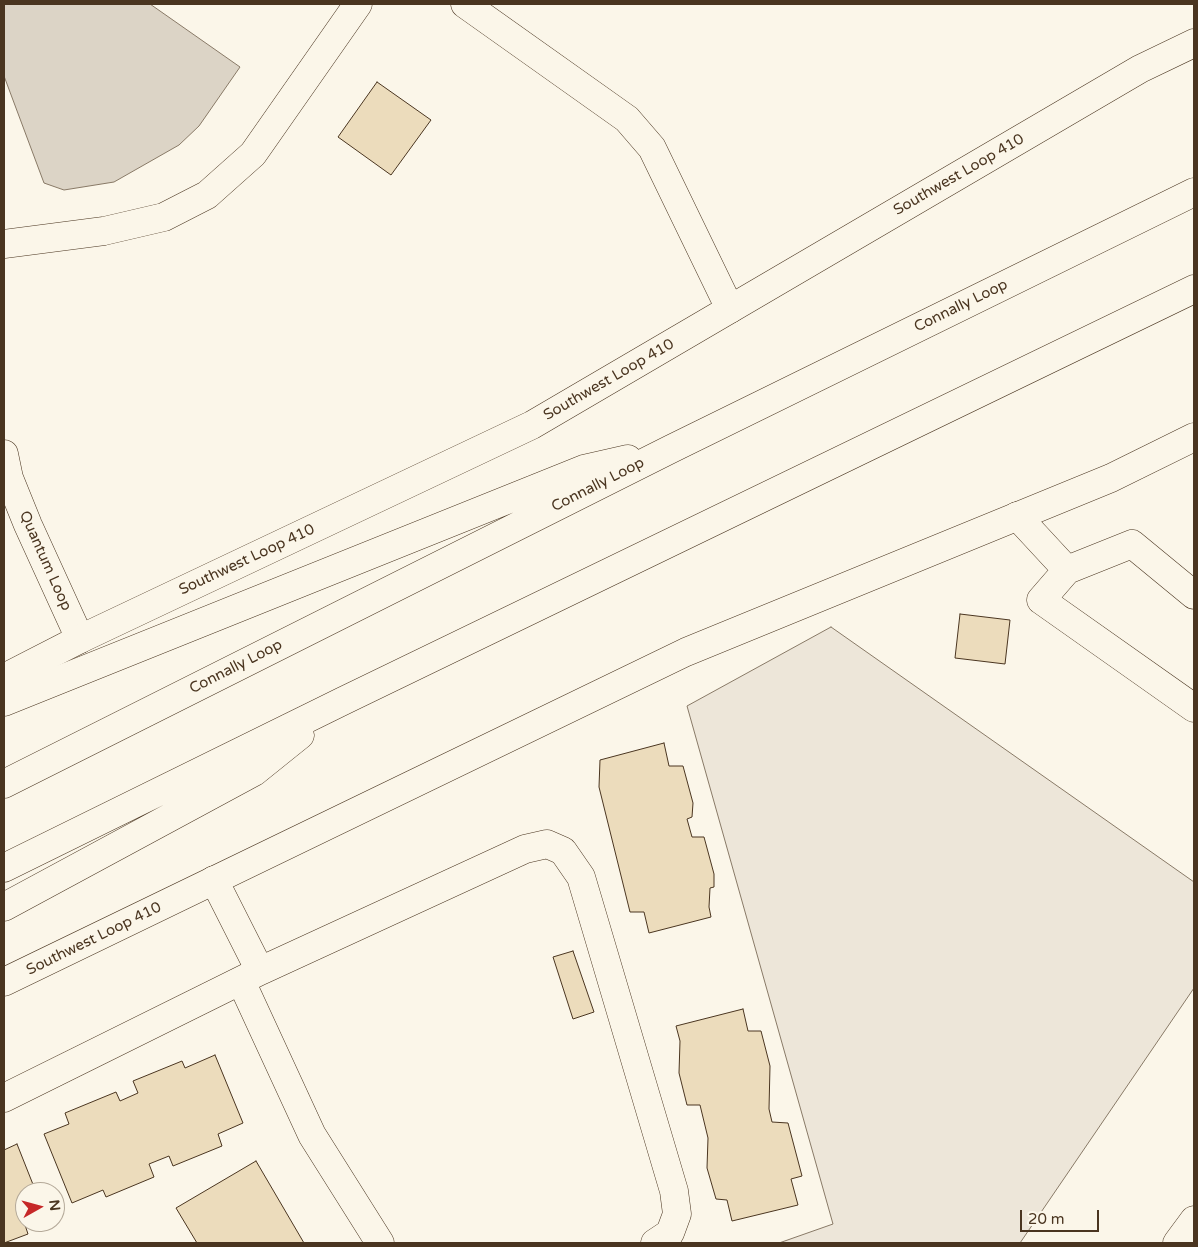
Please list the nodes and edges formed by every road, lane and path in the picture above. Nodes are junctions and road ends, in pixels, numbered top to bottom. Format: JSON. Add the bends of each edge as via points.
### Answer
{"nodes":[{"id":1,"x":358,"y":4,"type":"edge"},
{"id":2,"x":465,"y":4,"type":"edge"},
{"id":3,"x":1194,"y":43,"type":"edge"},
{"id":4,"x":1194,"y":192,"type":"edge"},
{"id":5,"x":4,"y":244,"type":"edge"},
{"id":6,"x":1194,"y":289,"type":"edge"},
{"id":7,"x":730,"y":309,"type":"junction"},
{"id":8,"x":1193,"y":438,"type":"edge"},
{"id":9,"x":671,"y":449,"type":"junction"},
{"id":10,"x":4,"y":454,"type":"edge"},
{"id":11,"x":1018,"y":516,"type":"junction"},
{"id":12,"x":1067,"y":570,"type":"junction"},
{"id":13,"x":1194,"y":595,"type":"edge"},
{"id":14,"x":80,"y":639,"type":"junction"},
{"id":15,"x":4,"y":678,"type":"edge"},
{"id":16,"x":344,"y":701,"type":"junction"},
{"id":17,"x":4,"y":702,"type":"edge"},
{"id":18,"x":1194,"y":708,"type":"edge"},
{"id":19,"x":4,"y":784,"type":"edge"},
{"id":20,"x":4,"y":868,"type":"edge"},
{"id":21,"x":214,"y":880,"type":"junction"},
{"id":22,"x":4,"y":907,"type":"edge"},
{"id":23,"x":251,"y":976,"type":"junction"},
{"id":24,"x":4,"y":982,"type":"edge"},
{"id":25,"x":4,"y":1098,"type":"edge"},
{"id":26,"x":1194,"y":1220,"type":"edge"},
{"id":27,"x":380,"y":1243,"type":"edge"},
{"id":28,"x":654,"y":1243,"type":"edge"},
{"id":29,"x":1177,"y":1243,"type":"edge"}],
"edges":[{"from":1,"to":5,"type":"main road","via":[[253,154],[208,195],[164,217],[104,231]]},
{"from":2,"to":7,"type":"main road","via":[[627,119],[652,148]]},
{"from":3,"to":7,"type":"main road","name":"Southwest Loop 410","via":[[1140,68]]},
{"from":4,"to":9,"type":"main road","name":"Connally Loop"},
{"from":6,"to":16,"type":"main road"},
{"from":7,"to":14,"type":"main road","name":"Southwest Loop 410","via":[[532,425]]},
{"from":8,"to":11,"type":"main road","name":"Southwest Loop 410","via":[[1111,478]]},
{"from":9,"to":17,"type":"main road","via":[[584,468]]},
{"from":9,"to":19,"type":"main road","name":"Connally Loop"},
{"from":10,"to":14,"type":"main road","name":"Quantum Loop","via":[[9,478],[28,525]]},
{"from":11,"to":12,"type":"main road"},
{"from":11,"to":21,"type":"main road","name":"Southwest Loop 410","via":[[686,652]]},
{"from":12,"to":13,"type":"main road","via":[[1132,544]]},
{"from":12,"to":18,"type":"main road","via":[[1041,600]]},
{"from":14,"to":15,"type":"main road","name":"Southwest Loop 410"},
{"from":16,"to":20,"type":"main road"},
{"from":16,"to":22,"type":"main road","via":[[254,772]]},
{"from":21,"to":23,"type":"main road"},
{"from":21,"to":24,"type":"main road","name":"Southwest Loop 410"},
{"from":23,"to":25,"type":"main road"},
{"from":23,"to":27,"type":"main road","via":[[312,1135]]},
{"from":23,"to":28,"type":"main road","via":[[524,849],[547,844],[563,851],[581,876],[674,1191],[677,1214],[670,1233]]},
{"from":26,"to":29,"type":"main road"}]}
